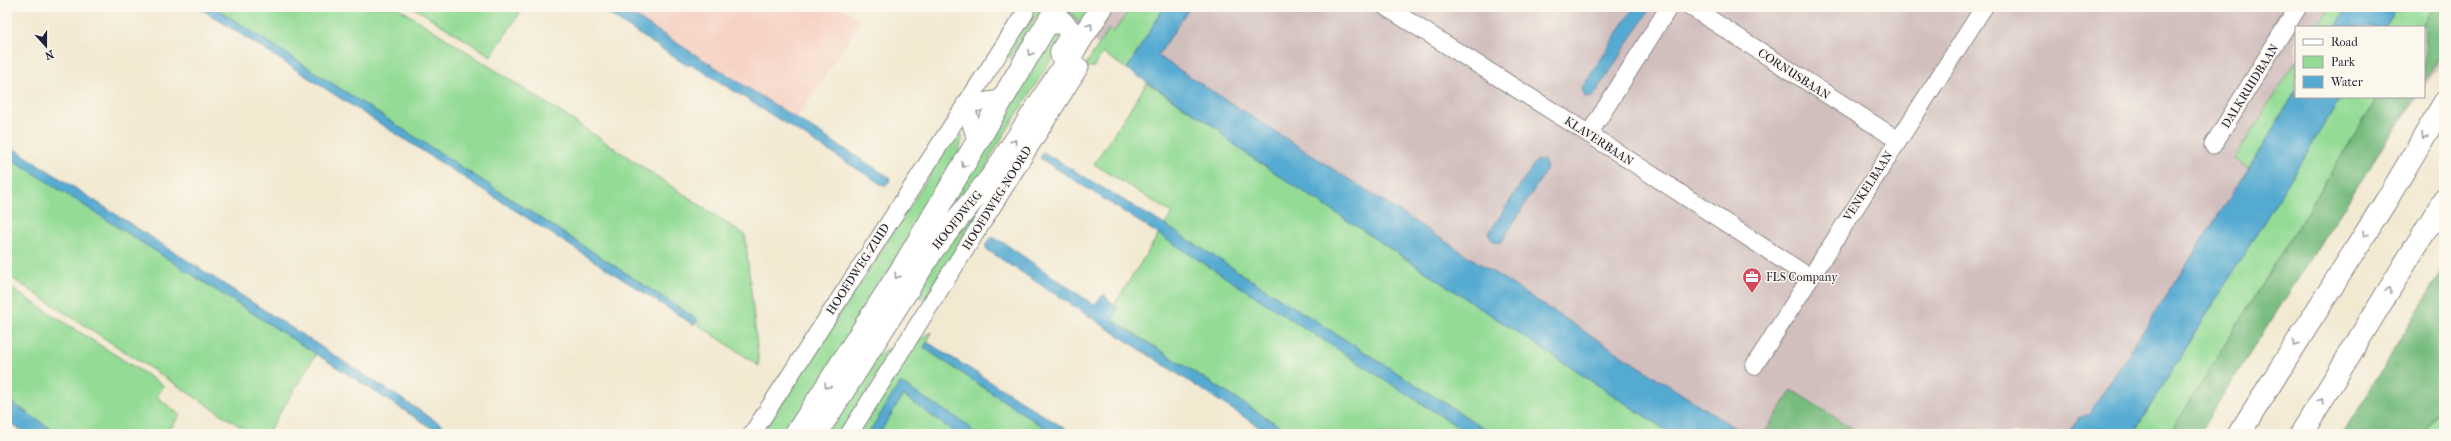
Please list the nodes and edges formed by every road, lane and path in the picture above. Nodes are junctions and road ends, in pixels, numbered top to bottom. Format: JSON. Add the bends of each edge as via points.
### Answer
{"nodes":[{"id":1,"x":1102,"y":7,"type":"edge"},
{"id":2,"x":1386,"y":7,"type":"edge"},
{"id":3,"x":1669,"y":7,"type":"edge"},
{"id":4,"x":1691,"y":7,"type":"edge"},
{"id":5,"x":1984,"y":7,"type":"edge"},
{"id":6,"x":2298,"y":7,"type":"edge"},
{"id":7,"x":1025,"y":13,"type":"dead end"},
{"id":8,"x":1052,"y":15,"type":"edge"},
{"id":9,"x":1071,"y":67,"type":"junction"},
{"id":10,"x":1002,"y":99,"type":"junction"},
{"id":11,"x":2444,"y":103,"type":"edge"},
{"id":12,"x":965,"y":104,"type":"junction"},
{"id":13,"x":1589,"y":134,"type":"junction"},
{"id":14,"x":1898,"y":140,"type":"junction"},
{"id":15,"x":977,"y":143,"type":"junction"},
{"id":16,"x":2213,"y":145,"type":"dead end"},
{"id":17,"x":2444,"y":200,"type":"edge"},
{"id":18,"x":1809,"y":278,"type":"junction"},
{"id":19,"x":902,"y":300,"type":"junction"},
{"id":20,"x":912,"y":334,"type":"junction"},
{"id":21,"x":874,"y":342,"type":"junction"},
{"id":22,"x":1754,"y":366,"type":"dead end"},
{"id":23,"x":752,"y":434,"type":"edge"},
{"id":24,"x":796,"y":434,"type":"edge"},
{"id":25,"x":816,"y":434,"type":"edge"},
{"id":26,"x":849,"y":434,"type":"edge"},
{"id":27,"x":2239,"y":434,"type":"edge"},
{"id":28,"x":2301,"y":434,"type":"edge"}],
"edges":[{"from":9,"to":1,"type":"main road","name":"HOOFDWEG","one_way":true},
{"from":2,"to":13,"type":"street","name":"KLAVERBAAN"},
{"from":3,"to":13,"type":"street"},
{"from":4,"to":14,"type":"street","name":"CORNUSBAAN"},
{"from":5,"to":14,"type":"street","name":"VENKELBAAN"},
{"from":6,"to":16,"type":"street","name":"DALKRUIDBAAN"},
{"from":7,"to":12,"type":"street","name":"HOOFDWEG-ZUID"},
{"from":8,"to":9,"type":"main road","via":[[1070,31],[1069,40],[1061,52]]},
{"from":8,"to":10,"type":"main road","name":"HOOFDWEG","one_way":true},
{"from":19,"to":9,"type":"main road","name":"HOOFDWEG","one_way":true,"via":[[934,248],[993,175]]},
{"from":9,"to":20,"type":"street","name":"HOOFDWEG-NOORD"},
{"from":10,"to":12,"type":"street"},
{"from":10,"to":15,"type":"main road","name":"HOOFDWEG"},
{"from":11,"to":27,"type":"main road","one_way":true,"via":[[2386,201]]},
{"from":12,"to":15,"type":"street"},
{"from":12,"to":23,"type":"street","name":"HOOFDWEG-ZUID"},
{"from":13,"to":18,"type":"street","name":"KLAVERBAAN"},
{"from":14,"to":18,"type":"street","name":"VENKELBAAN"},
{"from":15,"to":24,"type":"main road","name":"HOOFDWEG","one_way":true,"via":[[903,267]]},
{"from":28,"to":17,"type":"main road","one_way":true},
{"from":18,"to":22,"type":"street","name":"VENKELBAAN"},
{"from":19,"to":20,"type":"street"},
{"from":19,"to":21,"type":"main road","name":"HOOFDWEG"},
{"from":20,"to":21,"type":"street"},
{"from":20,"to":26,"type":"street","name":"HOOFDWEG-NOORD"},
{"from":21,"to":25,"type":"main road","name":"HOOFDWEG"}]}
